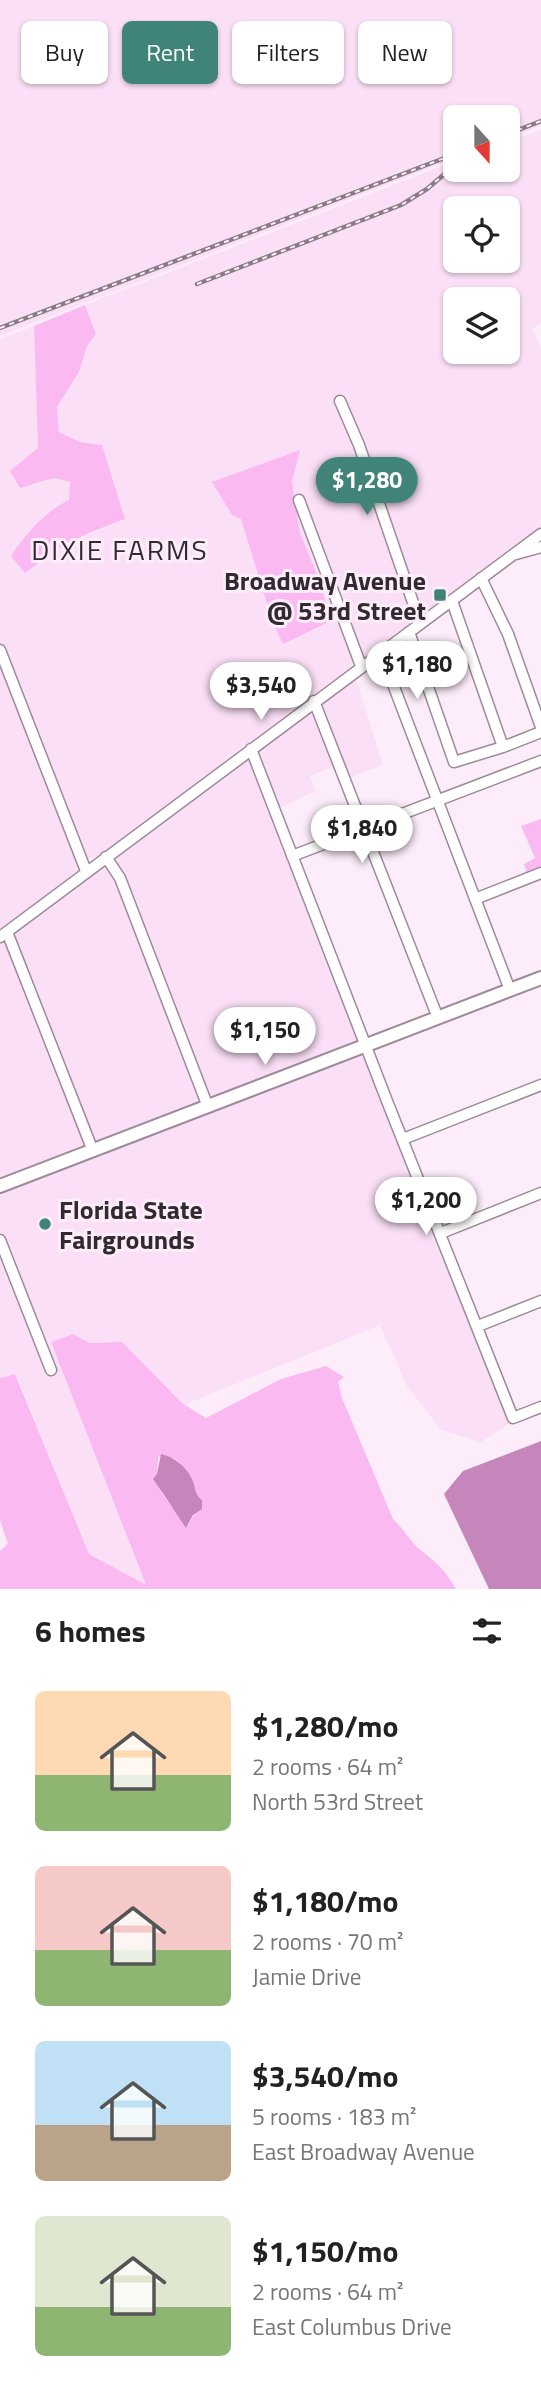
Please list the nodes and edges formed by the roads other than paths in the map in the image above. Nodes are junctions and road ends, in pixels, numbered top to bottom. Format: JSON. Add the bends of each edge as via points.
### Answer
{"nodes":[{"id":1,"x":340,"y":401,"type":"dead end"},
{"id":2,"x":299,"y":500,"type":"dead end"},
{"id":3,"x":541,"y":534,"type":"edge"},
{"id":4,"x":541,"y":547,"type":"edge"},
{"id":5,"x":512,"y":555,"type":"junction"},
{"id":6,"x":481,"y":578,"type":"junction"},
{"id":7,"x":452,"y":600,"type":"junction"},
{"id":8,"x":420,"y":623,"type":"junction"},
{"id":9,"x":409,"y":632,"type":"junction"},
{"id":10,"x":0,"y":650,"type":"edge"},
{"id":11,"x":381,"y":653,"type":"junction"},
{"id":12,"x":361,"y":667,"type":"junction"},
{"id":13,"x":314,"y":701,"type":"junction"},
{"id":14,"x":541,"y":729,"type":"edge"},
{"id":15,"x":503,"y":747,"type":"junction"},
{"id":16,"x":251,"y":749,"type":"junction"},
{"id":17,"x":541,"y":761,"type":"edge"},
{"id":18,"x":438,"y":800,"type":"junction"},
{"id":19,"x":364,"y":829,"type":"junction"},
{"id":20,"x":292,"y":856,"type":"junction"},
{"id":21,"x":106,"y":857,"type":"junction"},
{"id":22,"x":86,"y":871,"type":"junction"},
{"id":23,"x":541,"y":873,"type":"edge"},
{"id":24,"x":475,"y":899,"type":"junction"},
{"id":25,"x":3,"y":935,"type":"edge"},
{"id":26,"x":541,"y":978,"type":"edge"},
{"id":27,"x":510,"y":990,"type":"junction"},
{"id":28,"x":438,"y":1018,"type":"junction"},
{"id":29,"x":365,"y":1046,"type":"junction"},
{"id":30,"x":541,"y":1085,"type":"edge"},
{"id":31,"x":208,"y":1107,"type":"junction"},
{"id":32,"x":403,"y":1139,"type":"junction"},
{"id":33,"x":93,"y":1151,"type":"junction"},
{"id":34,"x":0,"y":1186,"type":"edge"},
{"id":35,"x":541,"y":1193,"type":"edge"},
{"id":36,"x":441,"y":1233,"type":"junction"},
{"id":37,"x":0,"y":1240,"type":"edge"},
{"id":38,"x":541,"y":1301,"type":"edge"},
{"id":39,"x":478,"y":1326,"type":"junction"},
{"id":40,"x":51,"y":1370,"type":"dead end"},
{"id":41,"x":541,"y":1407,"type":"edge"}],
"edges":[{"from":1,"to":8,"type":"street"},
{"from":2,"to":12,"type":"street"},
{"from":3,"to":5,"type":"street"},
{"from":4,"to":5,"type":"street"},
{"from":5,"to":6,"type":"street"},
{"from":6,"to":7,"type":"street"},
{"from":6,"to":14,"type":"street","via":[[508,634]]},
{"from":7,"to":8,"type":"street"},
{"from":7,"to":15,"type":"street"},
{"from":8,"to":9,"type":"street"},
{"from":9,"to":11,"type":"street"},
{"from":9,"to":15,"type":"street","via":[[454,762]]},
{"from":10,"to":22,"type":"street"},
{"from":11,"to":12,"type":"street"},
{"from":11,"to":18,"type":"street"},
{"from":12,"to":13,"type":"street"},
{"from":13,"to":16,"type":"street"},
{"from":13,"to":19,"type":"street"},
{"from":14,"to":15,"type":"street"},
{"from":16,"to":20,"type":"street"},
{"from":16,"to":21,"type":"street"},
{"from":17,"to":18,"type":"street"},
{"from":18,"to":19,"type":"street"},
{"from":18,"to":24,"type":"street"},
{"from":19,"to":20,"type":"street"},
{"from":19,"to":28,"type":"street"},
{"from":20,"to":29,"type":"street"},
{"from":21,"to":22,"type":"street"},
{"from":21,"to":31,"type":"street","via":[[120,878]]},
{"from":22,"to":25,"type":"street"},
{"from":23,"to":24,"type":"street"},
{"from":24,"to":27,"type":"street"},
{"from":25,"to":33,"type":"street"},
{"from":26,"to":27,"type":"main road"},
{"from":27,"to":28,"type":"main road"},
{"from":28,"to":29,"type":"main road"},
{"from":29,"to":31,"type":"main road"},
{"from":29,"to":32,"type":"street"},
{"from":30,"to":32,"type":"street"},
{"from":31,"to":33,"type":"main road"},
{"from":32,"to":36,"type":"street"},
{"from":33,"to":34,"type":"main road"},
{"from":35,"to":36,"type":"street"},
{"from":36,"to":39,"type":"street"},
{"from":37,"to":40,"type":"street"},
{"from":38,"to":39,"type":"street"},
{"from":39,"to":41,"type":"street","via":[[513,1418]]}]}
